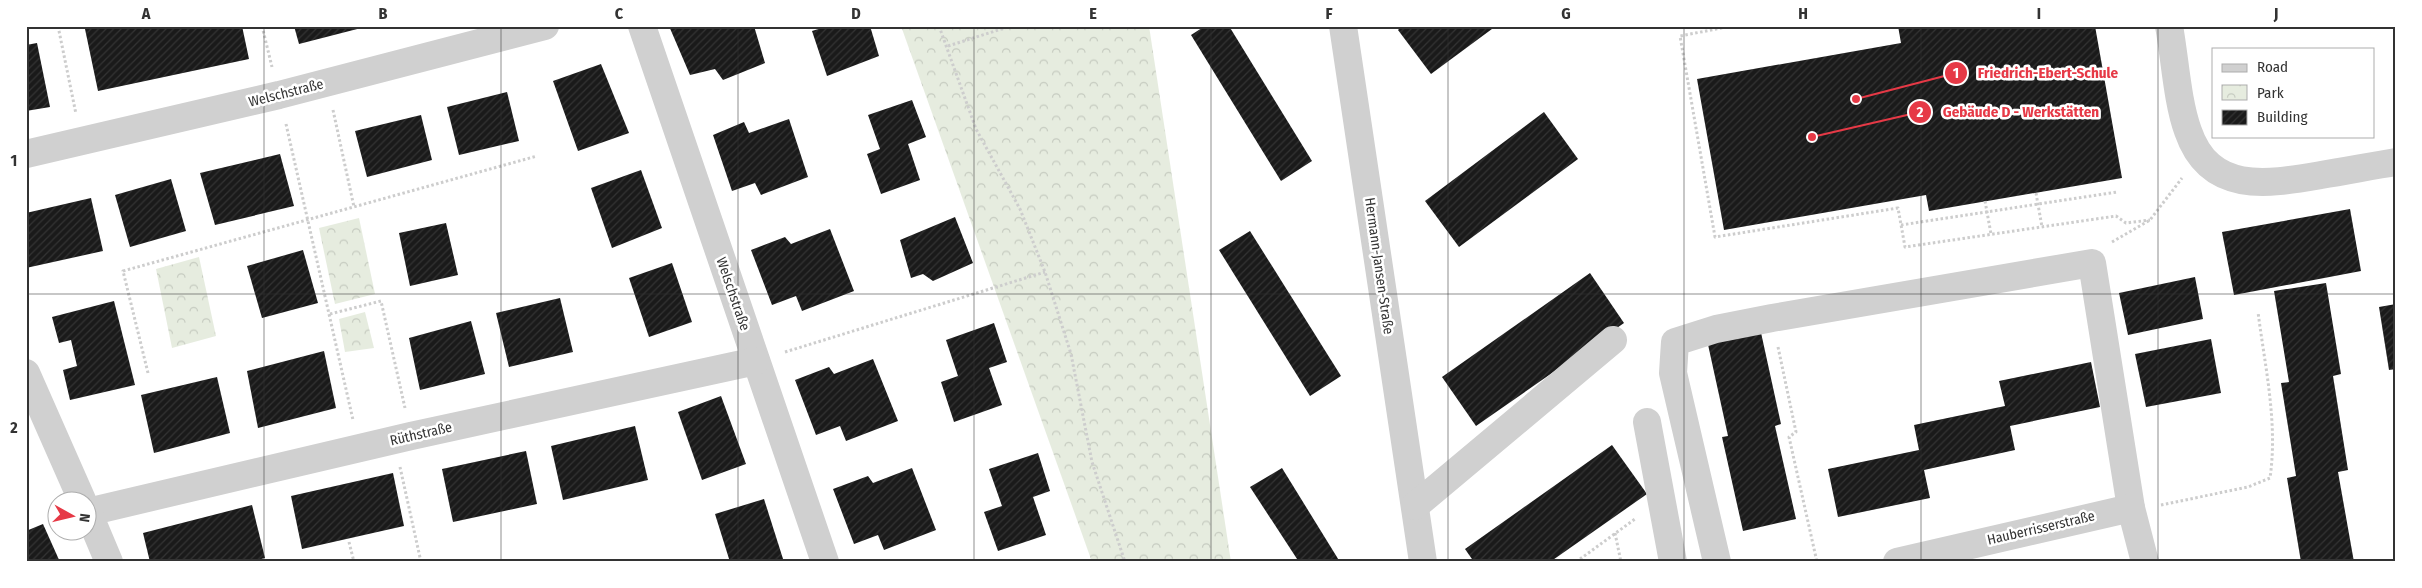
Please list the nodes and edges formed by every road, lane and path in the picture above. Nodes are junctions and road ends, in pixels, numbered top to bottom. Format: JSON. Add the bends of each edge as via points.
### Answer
{"nodes":[{"id":1,"x":58,"y":26,"type":"edge"},
{"id":2,"x":262,"y":26,"type":"edge"},
{"id":3,"x":545,"y":26,"type":"edge"},
{"id":4,"x":642,"y":26,"type":"edge"},
{"id":5,"x":939,"y":26,"type":"edge"},
{"id":6,"x":1011,"y":26,"type":"edge"},
{"id":7,"x":1344,"y":26,"type":"edge"},
{"id":8,"x":1732,"y":26,"type":"edge"},
{"id":9,"x":2169,"y":26,"type":"edge"},
{"id":10,"x":948,"y":46,"type":"junction"},
{"id":11,"x":326,"y":83,"type":"junction"},
{"id":12,"x":279,"y":95,"type":"junction"},
{"id":13,"x":82,"y":141,"type":"junction"},
{"id":14,"x":26,"y":154,"type":"edge"},
{"id":15,"x":2200,"y":154,"type":"junction"},
{"id":16,"x":537,"y":156,"type":"dead end"},
{"id":17,"x":2396,"y":162,"type":"edge"},
{"id":18,"x":2116,"y":192,"type":"dead end"},
{"id":19,"x":2036,"y":193,"type":"dead end"},
{"id":20,"x":1985,"y":201,"type":"dead end"},
{"id":21,"x":354,"y":207,"type":"junction"},
{"id":22,"x":308,"y":219,"type":"junction"},
{"id":23,"x":2150,"y":220,"type":"junction"},
{"id":24,"x":1901,"y":225,"type":"junction"},
{"id":25,"x":2042,"y":227,"type":"junction"},
{"id":26,"x":1991,"y":234,"type":"junction"},
{"id":27,"x":2092,"y":263,"type":"junction"},
{"id":28,"x":1045,"y":272,"type":"junction"},
{"id":29,"x":2258,"y":312,"type":"dead end"},
{"id":30,"x":330,"y":314,"type":"junction"},
{"id":31,"x":1772,"y":318,"type":"junction"},
{"id":32,"x":1613,"y":340,"type":"dead end"},
{"id":33,"x":756,"y":361,"type":"junction"},
{"id":34,"x":26,"y":373,"type":"edge"},
{"id":35,"x":148,"y":373,"type":"dead end"},
{"id":36,"x":1647,"y":422,"type":"dead end"},
{"id":37,"x":403,"y":438,"type":"junction"},
{"id":38,"x":360,"y":448,"type":"junction"},
{"id":39,"x":78,"y":490,"type":"edge"},
{"id":40,"x":1662,"y":499,"type":"junction"},
{"id":41,"x":1415,"y":506,"type":"junction"},
{"id":42,"x":2131,"y":508,"type":"junction"},
{"id":43,"x":98,"y":510,"type":"edge"},
{"id":44,"x":1616,"y":533,"type":"junction"},
{"id":45,"x":98,"y":536,"type":"edge"},
{"id":46,"x":349,"y":542,"type":"dead end"},
{"id":47,"x":109,"y":562,"type":"edge"},
{"id":48,"x":354,"y":562,"type":"edge"},
{"id":49,"x":420,"y":562,"type":"edge"},
{"id":50,"x":825,"y":562,"type":"edge"},
{"id":51,"x":1125,"y":562,"type":"edge"},
{"id":52,"x":1423,"y":562,"type":"edge"},
{"id":53,"x":1576,"y":562,"type":"edge"},
{"id":54,"x":1622,"y":562,"type":"edge"},
{"id":55,"x":1673,"y":562,"type":"edge"},
{"id":56,"x":1717,"y":562,"type":"edge"},
{"id":57,"x":1817,"y":562,"type":"edge"},
{"id":58,"x":1897,"y":562,"type":"edge"},
{"id":59,"x":2145,"y":562,"type":"edge"}],
"edges":[{"from":1,"to":13,"type":"path"},
{"from":2,"to":12,"type":"path"},
{"from":3,"to":11,"type":"street","name":"Welschstraße"},
{"from":4,"to":33,"type":"street","name":"Welschstraße"},
{"from":5,"to":10,"type":"path"},
{"from":6,"to":10,"type":"path"},
{"from":7,"to":41,"type":"street","name":"Hermann-Jansen-Straße"},
{"from":8,"to":24,"type":"path","via":[[1680,36],[1715,237],[1898,208]]},
{"from":9,"to":15,"type":"street","via":[[2188,131]]},
{"from":10,"to":28,"type":"path","via":[[976,129],[1020,209]]},
{"from":11,"to":12,"type":"street","name":"Welschstraße"},
{"from":11,"to":21,"type":"path"},
{"from":12,"to":13,"type":"street","name":"Welschstraße"},
{"from":12,"to":22,"type":"path"},
{"from":13,"to":14,"type":"street","name":"Welschstraße"},
{"from":15,"to":17,"type":"street","via":[[2225,175],[2259,184]]},
{"from":15,"to":23,"type":"path"},
{"from":16,"to":21,"type":"path"},
{"from":18,"to":24,"type":"path"},
{"from":19,"to":25,"type":"path","bridge":true},
{"from":20,"to":26,"type":"path","bridge":true},
{"from":21,"to":22,"type":"path"},
{"from":22,"to":30,"type":"path"},
{"from":22,"to":35,"type":"path","via":[[123,271]]},
{"from":23,"to":25,"type":"path","via":[[2126,223],[2116,216]]},
{"from":23,"to":27,"type":"path","via":[[2108,244]]},
{"from":24,"to":26,"type":"path","via":[[1905,247]]},
{"from":25,"to":26,"type":"path"},
{"from":27,"to":31,"type":"street"},
{"from":27,"to":42,"type":"street"},
{"from":28,"to":33,"type":"path"},
{"from":28,"to":51,"type":"path","via":[[1070,354],[1092,462]]},
{"from":29,"to":42,"type":"path","via":[[2272,415],[2274,452],[2270,478],[2248,487]]},
{"from":30,"to":37,"type":"path","via":[[381,301]]},
{"from":30,"to":38,"type":"path"},
{"from":31,"to":56,"type":"street","via":[[1716,329],[1675,342],[1673,373]]},
{"from":31,"to":57,"type":"path","via":[[1796,432],[1789,437]]},
{"from":32,"to":41,"type":"street"},
{"from":33,"to":37,"type":"street","name":"Rüthstraße"},
{"from":33,"to":50,"type":"street","name":"Welschstraße"},
{"from":34,"to":39,"type":"street"},
{"from":36,"to":40,"type":"street"},
{"from":37,"to":38,"type":"street","name":"Rüthstraße"},
{"from":37,"to":49,"type":"path"},
{"from":38,"to":43,"type":"street","name":"Rüthstraße"},
{"from":40,"to":44,"type":"path"},
{"from":40,"to":55,"type":"street"},
{"from":41,"to":52,"type":"street","name":"Hermann-Jansen-Straße"},
{"from":42,"to":58,"type":"street","name":"Hauberrisserstraße"},
{"from":42,"to":59,"type":"street"},
{"from":44,"to":53,"type":"path"},
{"from":44,"to":54,"type":"path"},
{"from":45,"to":47,"type":"street"},
{"from":46,"to":48,"type":"path"}]}
